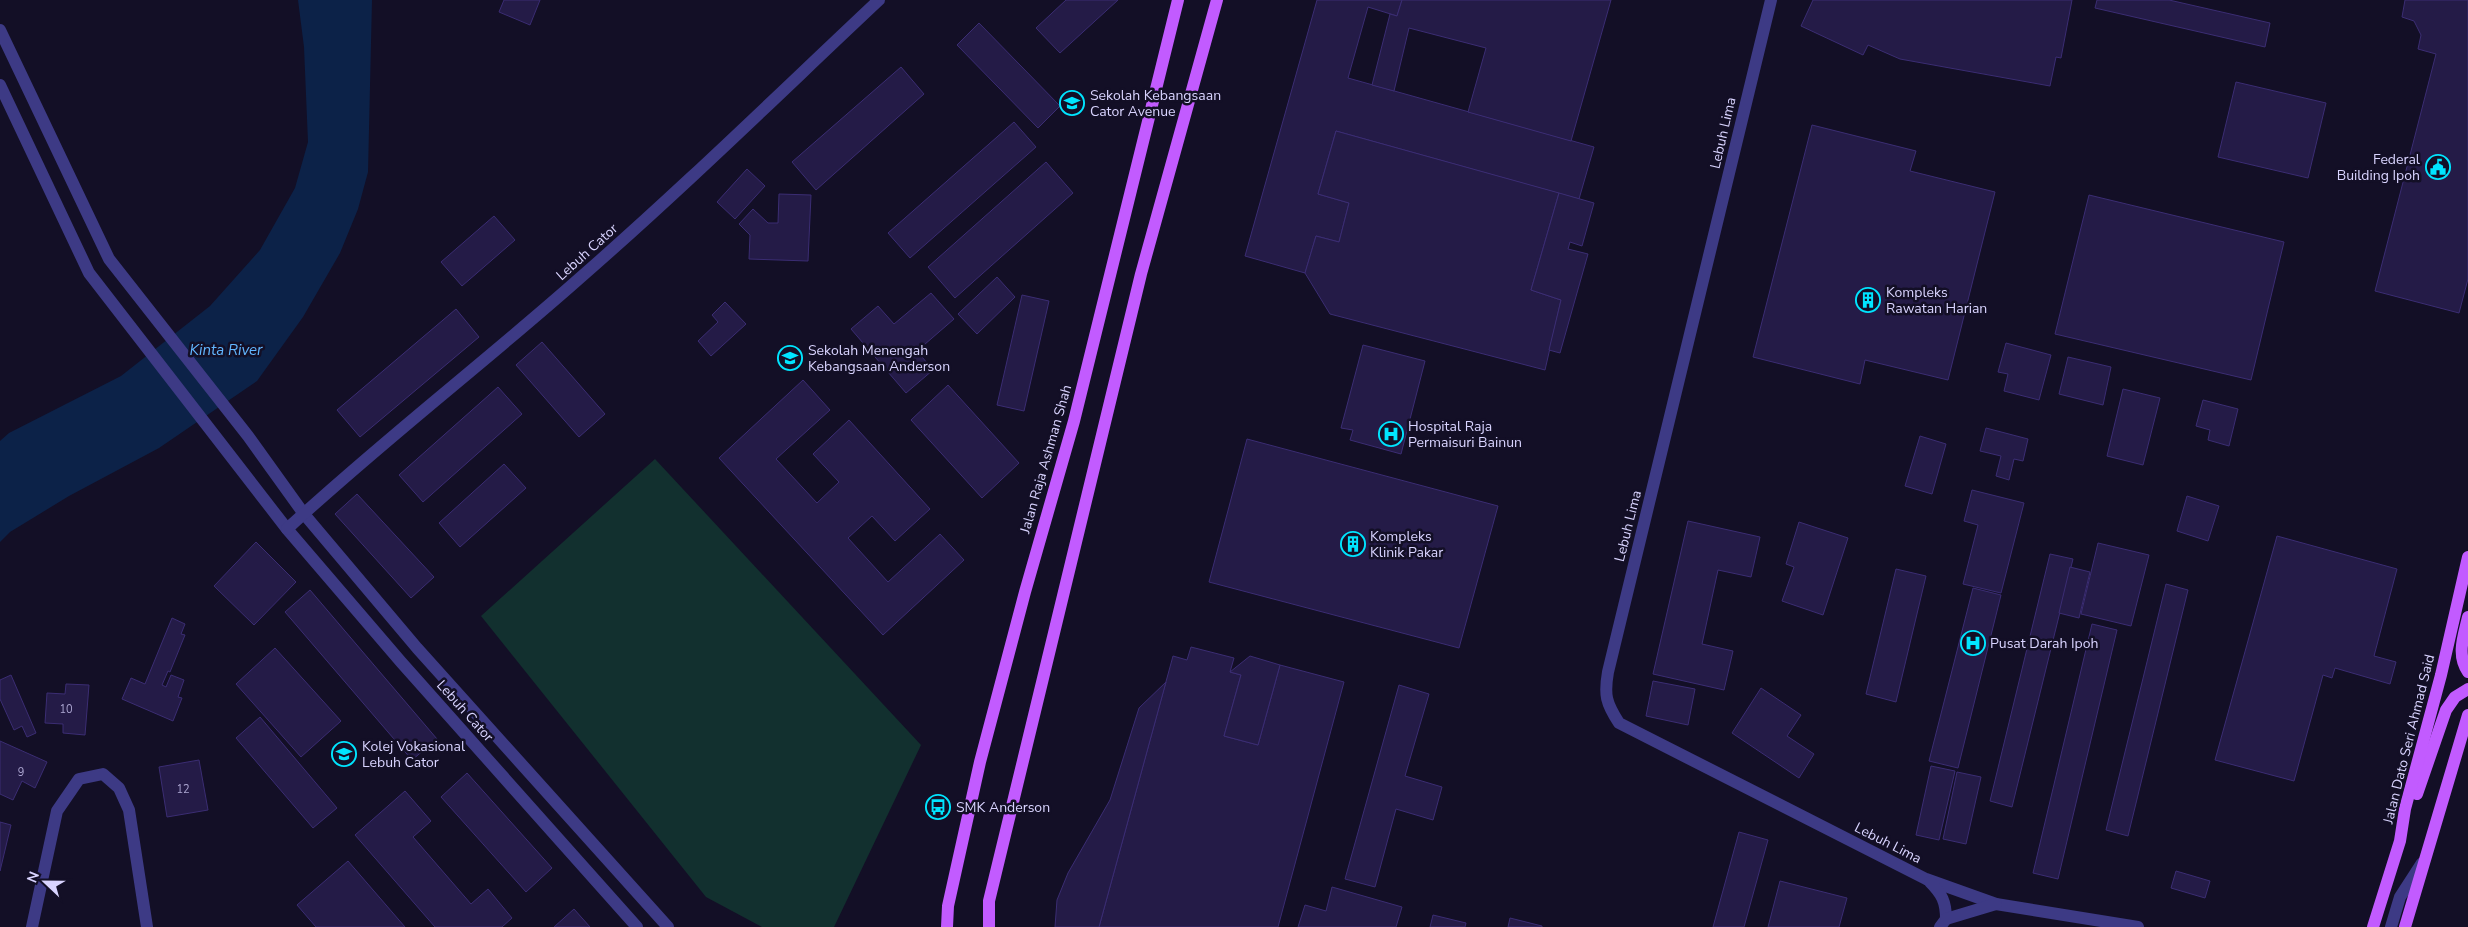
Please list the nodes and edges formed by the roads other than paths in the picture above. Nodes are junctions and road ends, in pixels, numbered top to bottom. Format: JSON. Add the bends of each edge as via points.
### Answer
{"nodes":[{"id":1,"x":879,"y":0,"type":"edge"},
{"id":2,"x":1178,"y":0,"type":"edge"},
{"id":3,"x":1217,"y":0,"type":"edge"},
{"id":4,"x":1770,"y":0,"type":"edge"},
{"id":5,"x":0,"y":30,"type":"edge"},
{"id":6,"x":0,"y":85,"type":"edge"},
{"id":7,"x":304,"y":514,"type":"junction"},
{"id":8,"x":287,"y":529,"type":"junction"},
{"id":9,"x":2468,"y":557,"type":"edge"},
{"id":10,"x":2468,"y":617,"type":"edge"},
{"id":11,"x":2468,"y":672,"type":"edge"},
{"id":12,"x":2468,"y":689,"type":"edge"},
{"id":13,"x":2468,"y":715,"type":"edge"},
{"id":14,"x":2400,"y":841,"type":"junction"},
{"id":15,"x":2425,"y":859,"type":"junction"},
{"id":16,"x":1926,"y":879,"type":"junction"},
{"id":17,"x":1996,"y":904,"type":"junction"},
{"id":18,"x":1943,"y":923,"type":"edge"},
{"id":19,"x":32,"y":927,"type":"edge"},
{"id":20,"x":148,"y":927,"type":"edge"},
{"id":21,"x":637,"y":927,"type":"edge"},
{"id":22,"x":668,"y":927,"type":"edge"},
{"id":23,"x":948,"y":927,"type":"edge"},
{"id":24,"x":989,"y":927,"type":"edge"},
{"id":25,"x":2138,"y":927,"type":"edge"},
{"id":26,"x":2373,"y":927,"type":"edge"},
{"id":27,"x":2391,"y":927,"type":"edge"},
{"id":28,"x":2405,"y":927,"type":"edge"}],
"edges":[{"from":1,"to":7,"type":"street","name":"Lebuh Cator","via":[[581,278]]},
{"from":2,"to":23,"type":"main road","name":"Jalan Raja Ashman Shah","via":[[1074,421],[980,762],[948,906]]},
{"from":3,"to":24,"type":"main road","via":[[1141,274],[1066,575],[988,901]]},
{"from":4,"to":16,"type":"street","name":"Lebuh Lima","via":[[1608,672],[1605,689],[1608,706],[1620,723]]},
{"from":5,"to":7,"type":"street","via":[[109,259],[248,436]]},
{"from":6,"to":8,"type":"street","via":[[89,273]]},
{"from":7,"to":8,"type":"street","name":"Lebuh Cator"},
{"from":7,"to":22,"type":"street","name":"Lebuh Cator","via":[[417,648]]},
{"from":8,"to":21,"type":"street","name":"Lebuh Cator"},
{"from":9,"to":14,"type":"main road","name":"Jalan Dato Seri Ahmad Said","via":[[2405,809]]},
{"from":10,"to":11,"type":"main road","via":[[2461,653]]},
{"from":12,"to":14,"type":"main road","via":[[2455,697],[2446,710]]},
{"from":13,"to":15,"type":"main road"},
{"from":14,"to":26,"type":"main road","name":"Jalan Dato Seri Ahmad Said"},
{"from":15,"to":27,"type":"street","via":[[2400,897]]},
{"from":15,"to":28,"type":"main road"},
{"from":16,"to":17,"type":"street","name":"Lebuh Lima"},
{"from":16,"to":18,"type":"street","name":"Lebuh Lima","via":[[1946,903]]},
{"from":17,"to":18,"type":"street","name":"Lebuh Lima"},
{"from":17,"to":25,"type":"street","name":"Lebuh Lima"},
{"from":19,"to":20,"type":"street","via":[[56,811],[79,779],[103,774],[119,788],[129,810]]}]}
